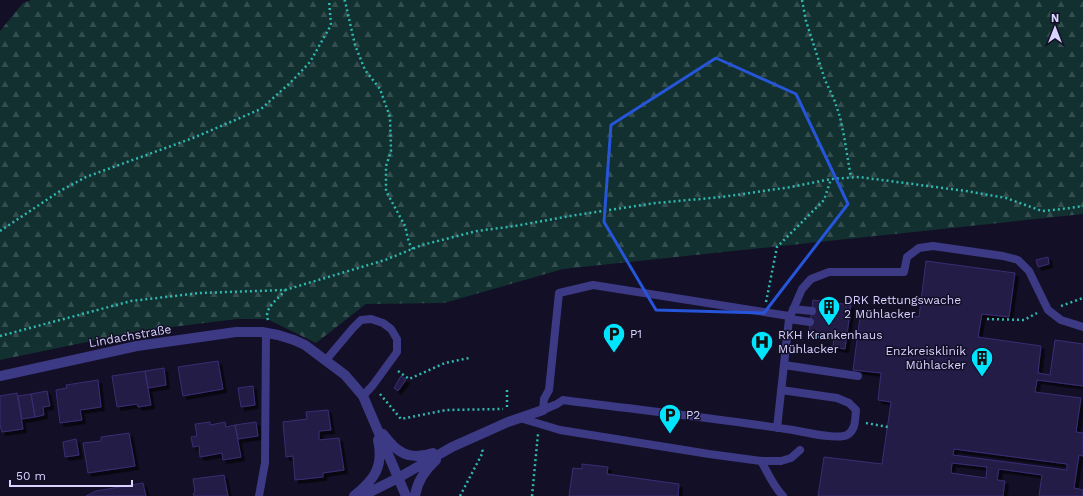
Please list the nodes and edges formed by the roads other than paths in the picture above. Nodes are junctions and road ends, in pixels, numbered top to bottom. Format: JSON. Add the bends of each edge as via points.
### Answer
{"nodes":[{"id":1,"x":812,"y":311,"type":"dead end"},
{"id":2,"x":790,"y":314,"type":"junction"},
{"id":3,"x":810,"y":322,"type":"dead end"},
{"id":4,"x":1083,"y":327,"type":"edge"},
{"id":5,"x":270,"y":333,"type":"junction"},
{"id":6,"x":326,"y":360,"type":"junction"},
{"id":7,"x":784,"y":365,"type":"junction"},
{"id":8,"x":0,"y":376,"type":"edge"},
{"id":9,"x":858,"y":376,"type":"dead end"},
{"id":10,"x":781,"y":390,"type":"junction"},
{"id":11,"x":363,"y":396,"type":"junction"},
{"id":12,"x":543,"y":410,"type":"junction"},
{"id":13,"x":520,"y":418,"type":"junction"},
{"id":14,"x":374,"y":422,"type":"junction"},
{"id":15,"x":777,"y":428,"type":"junction"},
{"id":16,"x":452,"y":447,"type":"junction"},
{"id":17,"x":800,"y":450,"type":"dead end"},
{"id":18,"x":761,"y":461,"type":"junction"},
{"id":19,"x":398,"y":478,"type":"junction"},
{"id":20,"x":259,"y":496,"type":"edge"},
{"id":21,"x":354,"y":496,"type":"edge"},
{"id":22,"x":362,"y":496,"type":"edge"},
{"id":23,"x":406,"y":496,"type":"edge"},
{"id":24,"x":415,"y":496,"type":"edge"},
{"id":25,"x":783,"y":496,"type":"edge"}],
"edges":[{"from":1,"to":2,"type":"lane"},
{"from":2,"to":3,"type":"lane"},
{"from":2,"to":4,"type":"lane","via":[[802,290],[811,279],[829,272],[904,272],[907,257],[919,248],[933,246],[1018,260],[1029,271],[1048,310],[1061,320]]},
{"from":2,"to":7,"type":"lane"},
{"from":2,"to":12,"type":"lane","via":[[593,285],[559,293],[549,390],[544,399]]},
{"from":5,"to":6,"type":"street","name":"Lindachstraße","via":[[305,345]]},
{"from":5,"to":8,"type":"street","name":"Lindachstraße","via":[[236,332],[137,346]]},
{"from":5,"to":20,"type":"lane","via":[[265,463]]},
{"from":6,"to":11,"type":"street","name":"Lindachstraße","via":[[345,375]]},
{"from":6,"to":11,"type":"lane","via":[[361,320],[371,319],[391,329],[397,339],[396,352]]},
{"from":7,"to":9,"type":"lane"},
{"from":7,"to":10,"type":"lane"},
{"from":10,"to":15,"type":"lane"},
{"from":10,"to":15,"type":"lane","via":[[837,398],[849,403],[856,410],[855,421],[852,431],[846,436]]},
{"from":11,"to":14,"type":"street","name":"Lindachstraße"},
{"from":12,"to":13,"type":"street"},
{"from":12,"to":15,"type":"lane","via":[[563,400]]},
{"from":13,"to":16,"type":"street"},
{"from":13,"to":18,"type":"lane","via":[[567,432]]},
{"from":14,"to":16,"type":"street","via":[[397,450],[409,456],[425,456]]},
{"from":14,"to":19,"type":"street","name":"Lindachstraße"},
{"from":14,"to":21,"type":"street","via":[[379,444],[378,469],[372,480]]},
{"from":16,"to":19,"type":"street"},
{"from":16,"to":24,"type":"street","via":[[429,466],[420,480]]},
{"from":17,"to":18,"type":"lane","via":[[781,462]]},
{"from":18,"to":25,"type":"lane"},
{"from":19,"to":22,"type":"street"},
{"from":19,"to":23,"type":"street","name":"Lindachstraße"}]}
